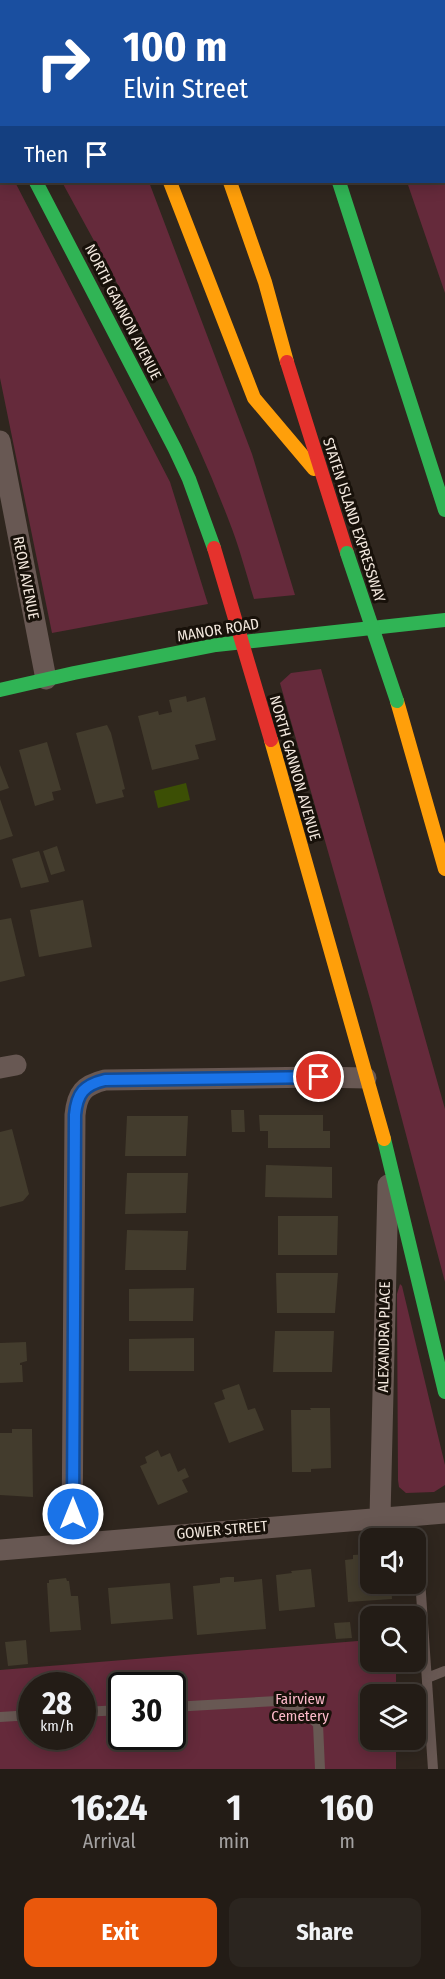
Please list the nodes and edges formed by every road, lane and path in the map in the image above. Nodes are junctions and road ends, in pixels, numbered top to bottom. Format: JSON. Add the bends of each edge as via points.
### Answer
{"nodes":[{"id":1,"x":37,"y":183,"type":"edge"},
{"id":2,"x":170,"y":183,"type":"edge"},
{"id":3,"x":230,"y":183,"type":"edge"},
{"id":4,"x":339,"y":183,"type":"edge"},
{"id":5,"x":347,"y":183,"type":"edge"},
{"id":6,"x":361,"y":247,"type":"junction"},
{"id":7,"x":0,"y":441,"type":"edge"},
{"id":8,"x":324,"y":481,"type":"junction"},
{"id":9,"x":445,"y":510,"type":"edge"},
{"id":10,"x":445,"y":620,"type":"edge"},
{"id":11,"x":241,"y":642,"type":"junction"},
{"id":12,"x":46,"y":679,"type":"junction"},
{"id":13,"x":0,"y":690,"type":"edge"},
{"id":14,"x":445,"y":869,"type":"edge"},
{"id":15,"x":366,"y":1078,"type":"junction"},
{"id":16,"x":388,"y":1157,"type":"junction"},
{"id":17,"x":445,"y":1392,"type":"edge"},
{"id":18,"x":445,"y":1513,"type":"edge"},
{"id":19,"x":380,"y":1517,"type":"junction"},
{"id":20,"x":72,"y":1543,"type":"junction"},
{"id":21,"x":0,"y":1550,"type":"edge"},
{"id":22,"x":421,"y":1594,"type":"edge"},
{"id":23,"x":445,"y":1671,"type":"edge"},
{"id":24,"x":427,"y":1678,"type":"junction"},
{"id":25,"x":186,"y":1706,"type":"edge"},
{"id":26,"x":18,"y":1716,"type":"edge"},
{"id":27,"x":0,"y":1717,"type":"edge"},
{"id":28,"x":320,"y":1769,"type":"edge"},
{"id":29,"x":434,"y":1769,"type":"edge"}],
"edges":[{"from":1,"to":11,"type":"main road","name":"NORTH GANNON AVENUE","via":[[189,479]]},
{"from":2,"to":8,"type":"main road","via":[[254,398]]},
{"from":3,"to":8,"type":"main road","name":"STATEN ISLAND EXPRESSWAY","via":[[265,282]]},
{"from":4,"to":6,"type":"main road"},
{"from":5,"to":6,"type":"main road"},
{"from":6,"to":9,"type":"main road"},
{"from":7,"to":12,"type":"street","name":"REON AVENUE"},
{"from":8,"to":14,"type":"main road","name":"STATEN ISLAND EXPRESSWAY","bridge":true,"via":[[397,701]]},
{"from":10,"to":11,"type":"main road","name":"MANOR ROAD"},
{"from":11,"to":12,"type":"main road","name":"MANOR ROAD"},
{"from":11,"to":15,"type":"main road","name":"NORTH GANNON AVENUE"},
{"from":12,"to":13,"type":"main road","name":"MANOR ROAD"},
{"from":15,"to":16,"type":"main road","name":"NORTH GANNON AVENUE"},
{"from":15,"to":20,"type":"street","via":[[105,1080],[92,1083],[82,1092],[75,1115]]},
{"from":16,"to":17,"type":"main road","name":"NORTH GANNON AVENUE"},
{"from":16,"to":19,"type":"street","name":"ALEXANDRA PLACE"},
{"from":18,"to":19,"type":"street","name":"GOWER STREET"},
{"from":19,"to":20,"type":"street","name":"GOWER STREET"},
{"from":20,"to":21,"type":"street","name":"GOWER STREET"},
{"from":22,"to":24,"type":"lane"},
{"from":23,"to":24,"type":"lane"},
{"from":24,"to":29,"type":"lane"},
{"from":25,"to":28,"type":"lane","via":[[277,1701],[301,1710],[318,1724]]},
{"from":26,"to":27,"type":"lane"}]}
